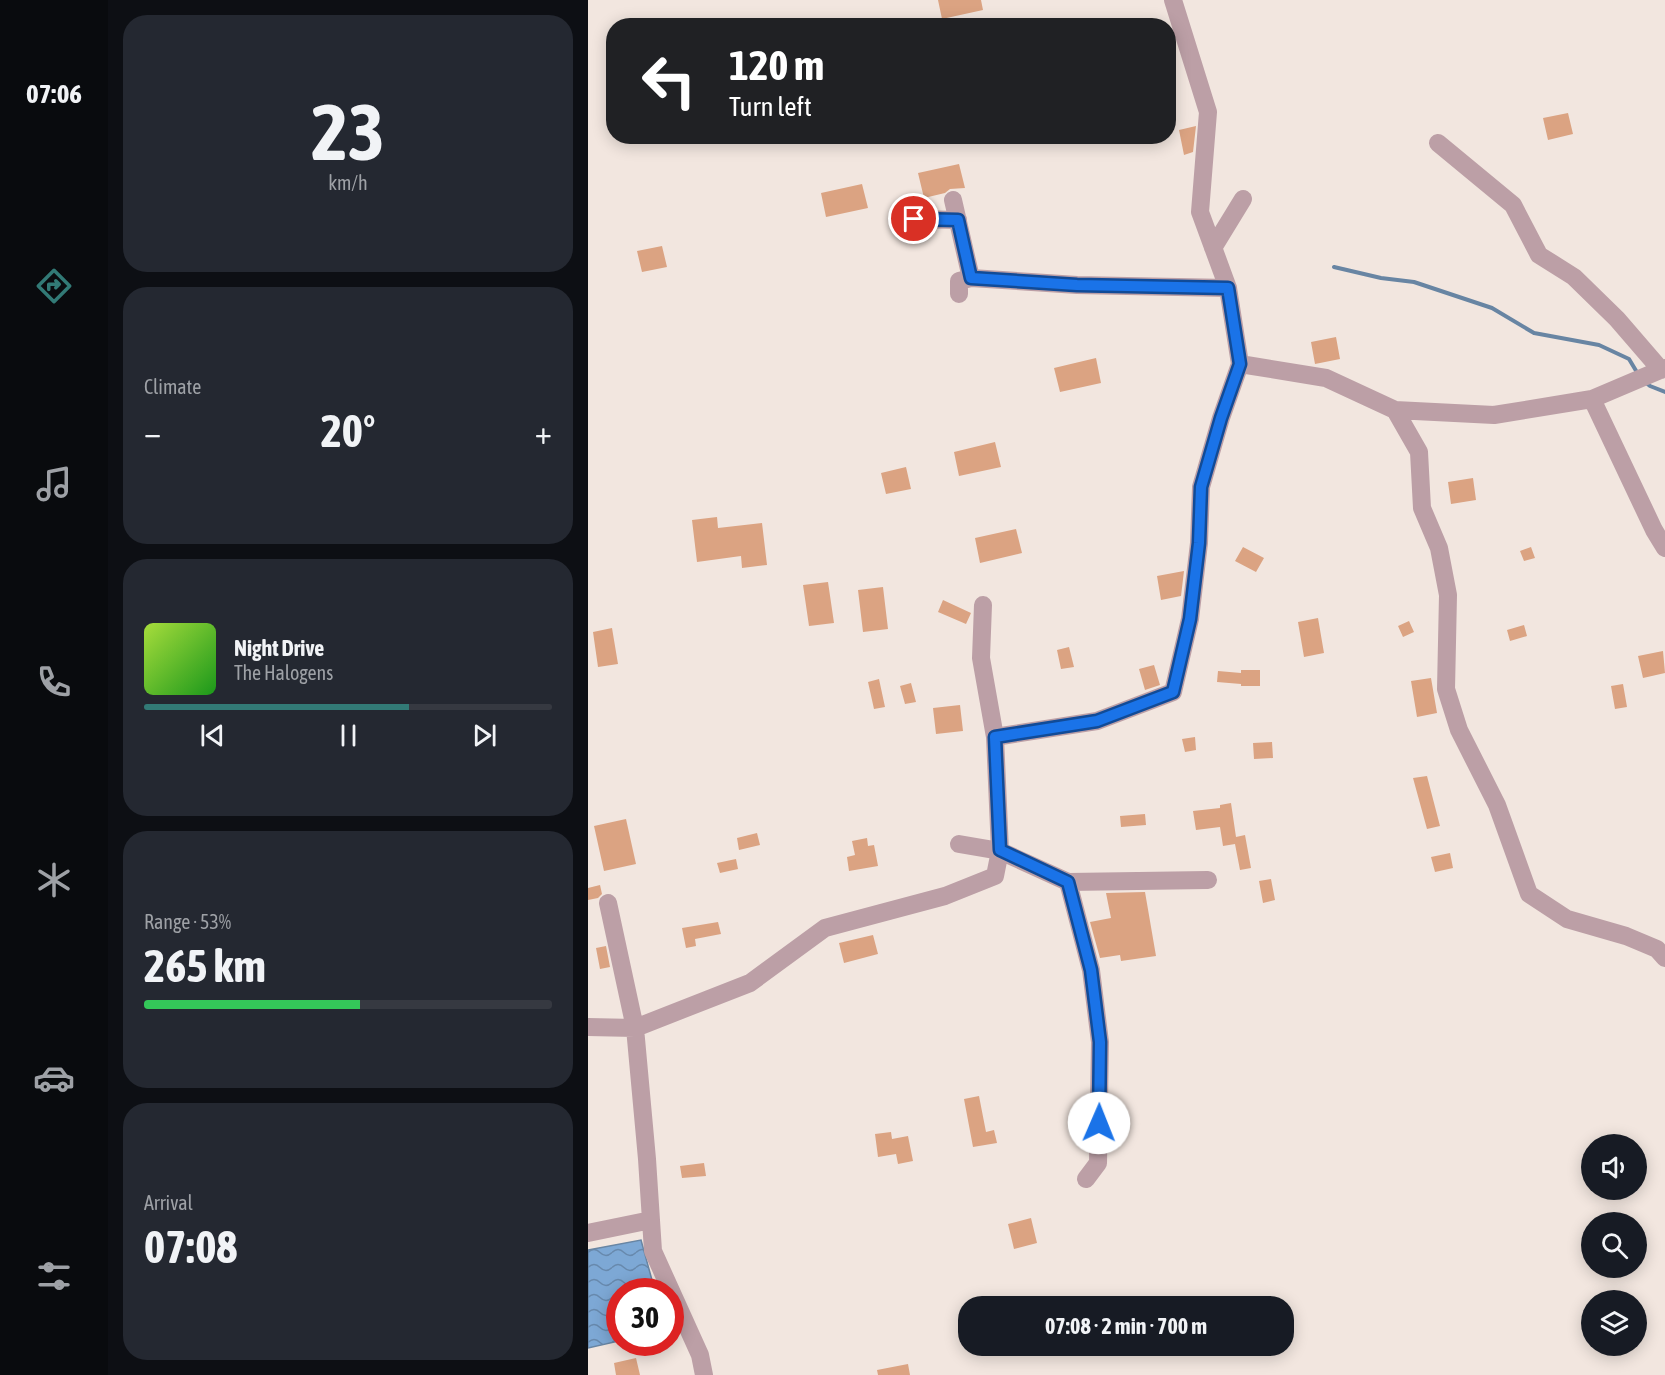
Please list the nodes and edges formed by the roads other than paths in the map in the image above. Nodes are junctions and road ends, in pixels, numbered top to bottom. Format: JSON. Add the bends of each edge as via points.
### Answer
{"nodes":[{"id":1,"x":1173,"y":0,"type":"edge"},
{"id":2,"x":1174,"y":18,"type":"edge"},
{"id":3,"x":1176,"y":34,"type":"edge"},
{"id":4,"x":1438,"y":143,"type":"dead end"},
{"id":5,"x":1243,"y":199,"type":"dead end"},
{"id":6,"x":953,"y":200,"type":"dead end"},
{"id":7,"x":914,"y":219,"type":"dead end"},
{"id":8,"x":958,"y":220,"type":"junction"},
{"id":9,"x":1213,"y":248,"type":"junction"},
{"id":10,"x":971,"y":278,"type":"junction"},
{"id":11,"x":1228,"y":288,"type":"junction"},
{"id":12,"x":959,"y":294,"type":"dead end"},
{"id":13,"x":1240,"y":364,"type":"junction"},
{"id":14,"x":1663,"y":369,"type":"edge"},
{"id":15,"x":1592,"y":399,"type":"junction"},
{"id":16,"x":1395,"y":410,"type":"junction"},
{"id":17,"x":1665,"y":548,"type":"edge"},
{"id":18,"x":983,"y":605,"type":"dead end"},
{"id":19,"x":995,"y":737,"type":"junction"},
{"id":20,"x":959,"y":844,"type":"dead end"},
{"id":21,"x":1000,"y":850,"type":"junction"},
{"id":22,"x":1208,"y":880,"type":"dead end"},
{"id":23,"x":1068,"y":882,"type":"junction"},
{"id":24,"x":608,"y":903,"type":"dead end"},
{"id":25,"x":1665,"y":958,"type":"edge"},
{"id":26,"x":588,"y":1028,"type":"edge"},
{"id":27,"x":634,"y":1028,"type":"junction"},
{"id":28,"x":1086,"y":1179,"type":"dead end"},
{"id":29,"x":651,"y":1220,"type":"junction"},
{"id":30,"x":588,"y":1233,"type":"edge"},
{"id":31,"x":704,"y":1375,"type":"edge"}],
"edges":[{"from":1,"to":2,"type":"street"},
{"from":3,"to":9,"type":"street","via":[[1208,112],[1200,212]]},
{"from":4,"to":14,"type":"street","via":[[1513,205],[1539,255],[1574,277]]},
{"from":5,"to":9,"type":"street"},
{"from":6,"to":8,"type":"street"},
{"from":7,"to":8,"type":"street"},
{"from":8,"to":10,"type":"street"},
{"from":9,"to":11,"type":"street"},
{"from":10,"to":11,"type":"street"},
{"from":10,"to":12,"type":"street","via":[[959,281]]},
{"from":11,"to":13,"type":"street"},
{"from":13,"to":16,"type":"street","via":[[1326,378]]},
{"from":13,"to":19,"type":"street","via":[[1201,487],[1190,619],[1173,692],[1097,721]]},
{"from":14,"to":15,"type":"street"},
{"from":15,"to":16,"type":"street","via":[[1494,415]]},
{"from":15,"to":17,"type":"street"},
{"from":16,"to":25,"type":"street","via":[[1419,452],[1422,508],[1439,548],[1448,595],[1446,689],[1459,730],[1497,805],[1529,894],[1567,919],[1626,936],[1657,949]]},
{"from":18,"to":19,"type":"street","via":[[981,658]]},
{"from":19,"to":21,"type":"street"},
{"from":20,"to":21,"type":"street"},
{"from":21,"to":23,"type":"street"},
{"from":21,"to":27,"type":"street","via":[[995,876],[945,896],[825,928],[750,983]]},
{"from":22,"to":23,"type":"street"},
{"from":23,"to":28,"type":"street","via":[[1091,970],[1100,1042],[1098,1163]]},
{"from":24,"to":27,"type":"street"},
{"from":26,"to":27,"type":"street"},
{"from":27,"to":29,"type":"street"},
{"from":29,"to":30,"type":"street"},
{"from":29,"to":31,"type":"street","via":[[653,1251],[700,1355]]}]}
